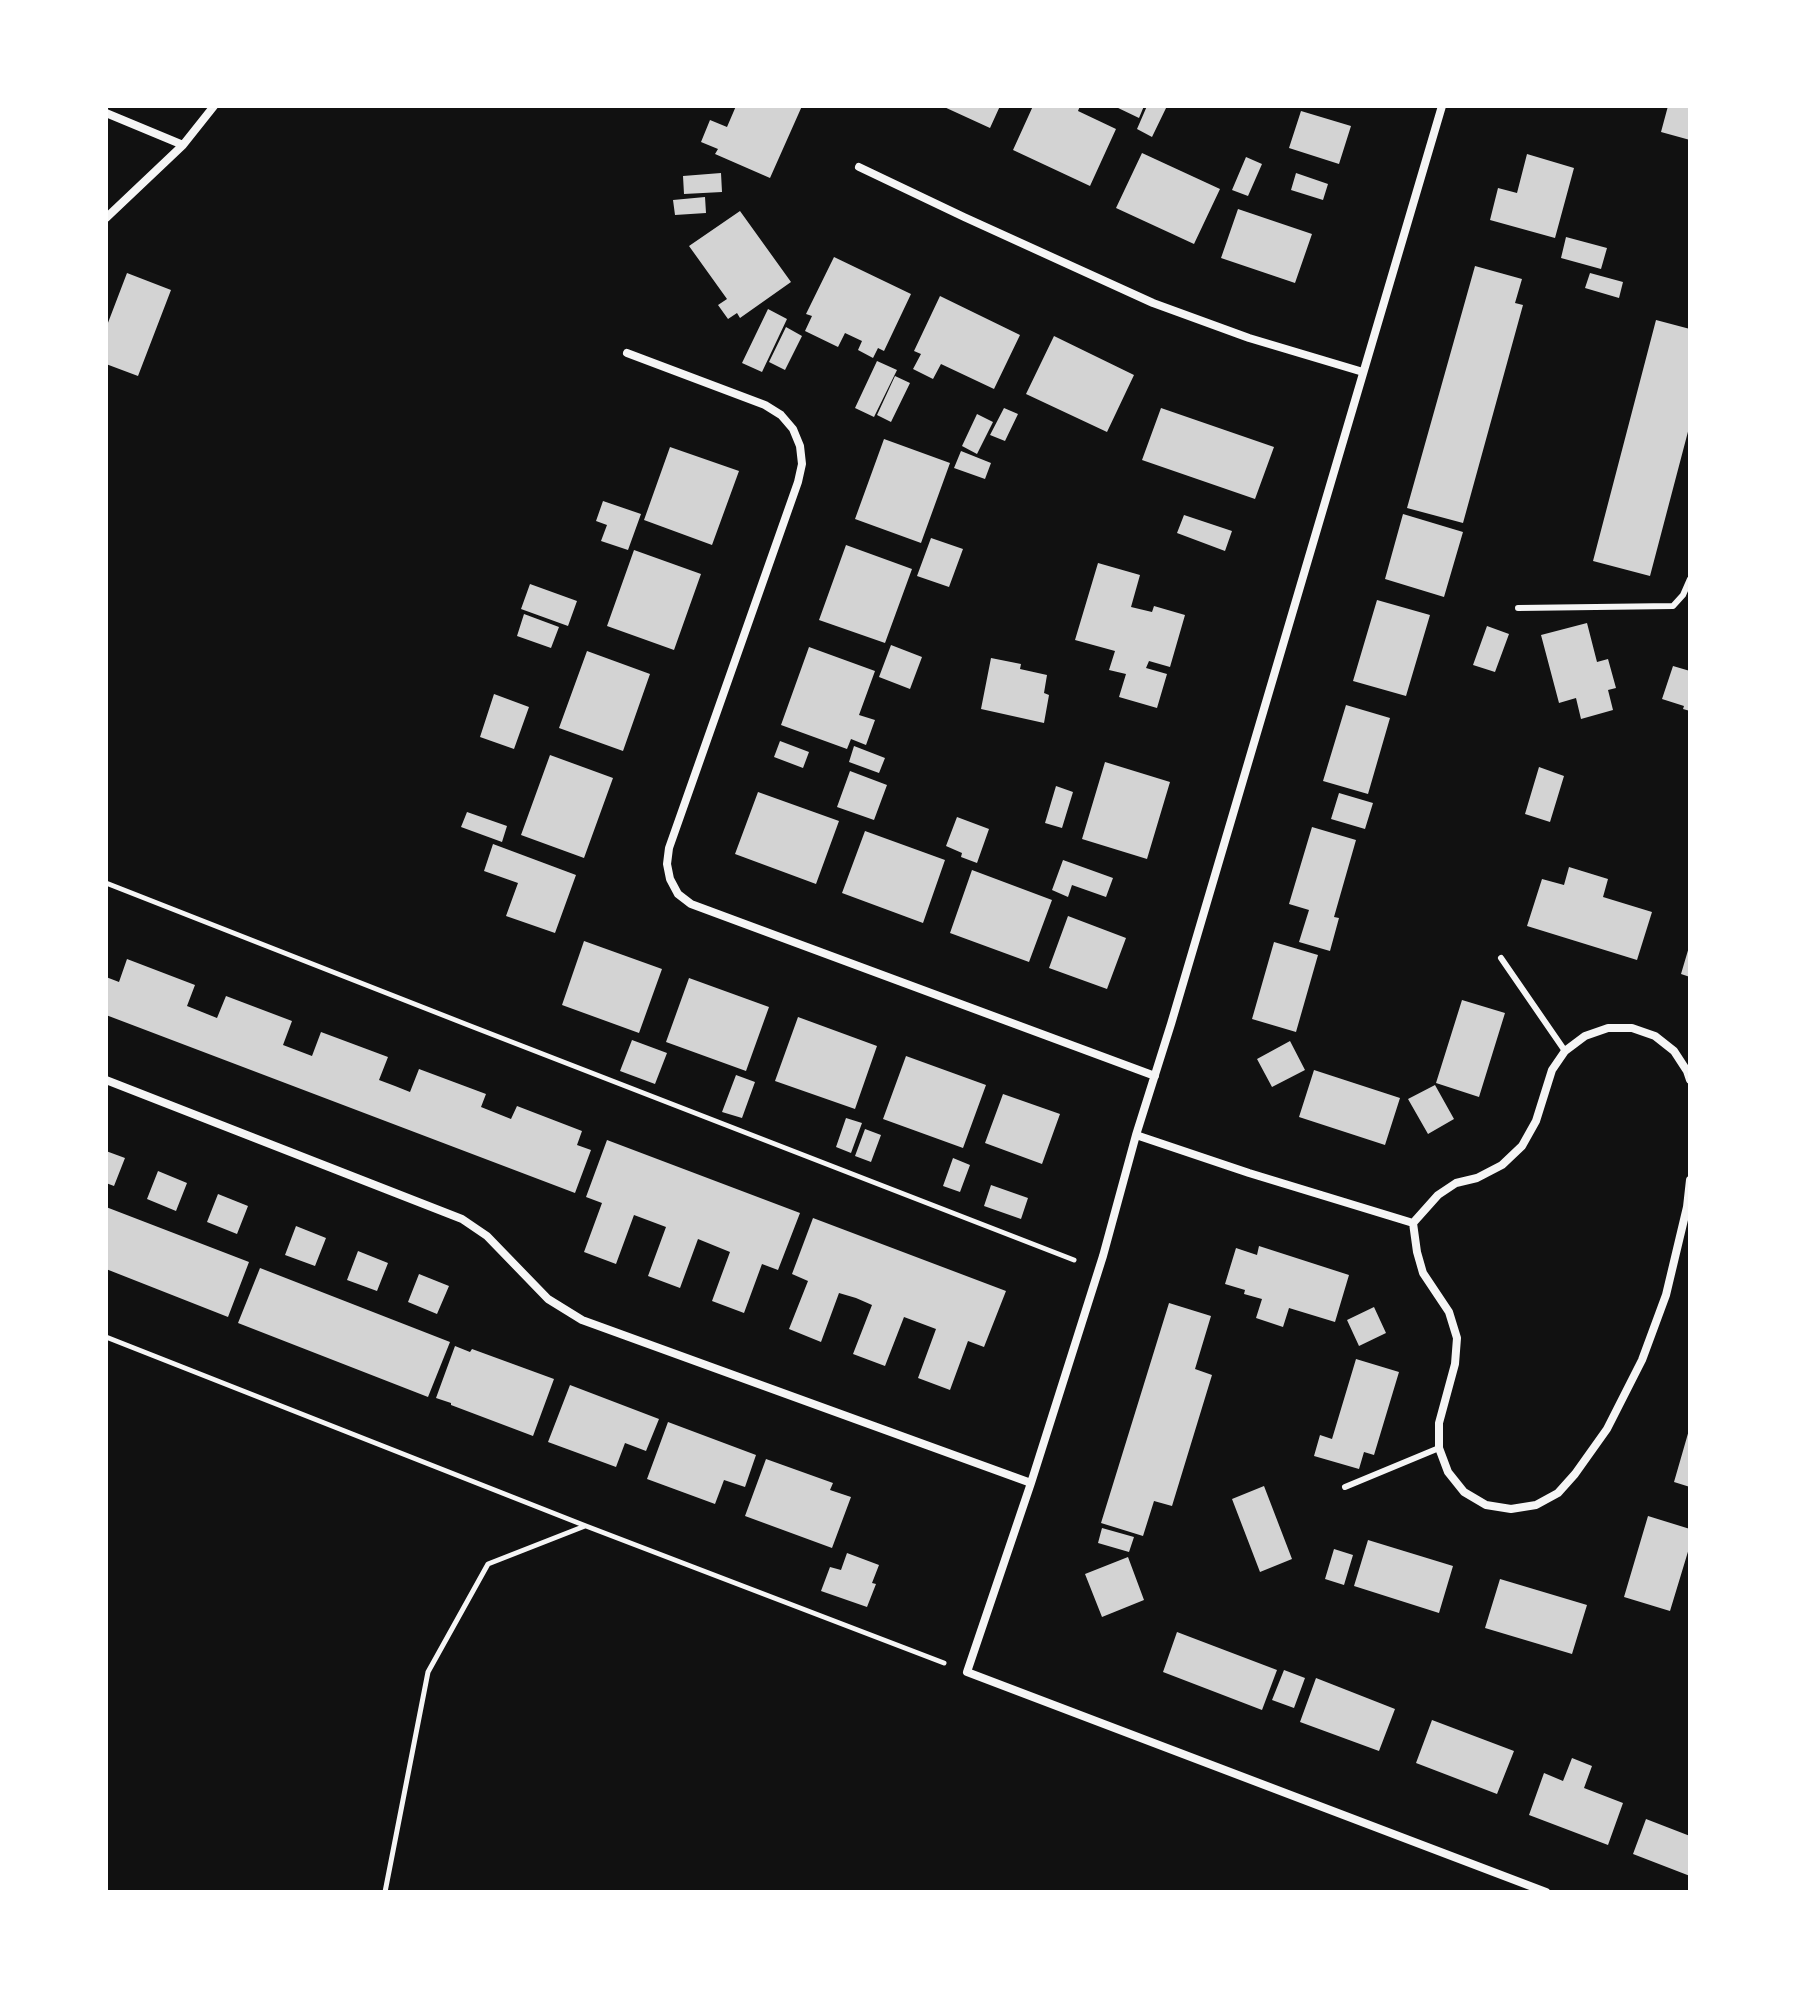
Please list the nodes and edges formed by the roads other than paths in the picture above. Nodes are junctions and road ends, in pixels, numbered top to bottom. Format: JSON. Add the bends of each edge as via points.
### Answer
{"nodes":[{"id":1,"x":214,"y":106,"type":"edge"},
{"id":2,"x":1442,"y":106,"type":"edge"},
{"id":3,"x":106,"y":113,"type":"edge"},
{"id":4,"x":183,"y":145,"type":"junction"},
{"id":5,"x":859,"y":167,"type":"dead end"},
{"id":6,"x":106,"y":218,"type":"edge"},
{"id":7,"x":627,"y":353,"type":"dead end"},
{"id":8,"x":1363,"y":372,"type":"junction"},
{"id":9,"x":1690,"y":579,"type":"edge"},
{"id":10,"x":1518,"y":608,"type":"dead end"},
{"id":11,"x":1501,"y":958,"type":"dead end"},
{"id":12,"x":1565,"y":1051,"type":"junction"},
{"id":13,"x":1155,"y":1076,"type":"junction"},
{"id":14,"x":106,"y":1080,"type":"edge"},
{"id":15,"x":1690,"y":1080,"type":"edge"},
{"id":16,"x":1136,"y":1135,"type":"junction"},
{"id":17,"x":1690,"y":1180,"type":"edge"},
{"id":18,"x":1413,"y":1223,"type":"junction"},
{"id":19,"x":1439,"y":1448,"type":"junction"},
{"id":20,"x":1031,"y":1483,"type":"junction"},
{"id":21,"x":1345,"y":1487,"type":"dead end"},
{"id":22,"x":1546,"y":1892,"type":"edge"}],
"edges":[{"from":1,"to":4,"type":"street"},
{"from":2,"to":8,"type":"street"},
{"from":3,"to":4,"type":"street"},
{"from":4,"to":6,"type":"street"},
{"from":5,"to":8,"type":"street","via":[[1153,303]]},
{"from":7,"to":13,"type":"street","via":[[781,415],[793,429],[802,464],[669,848],[667,864],[678,894],[691,904]]},
{"from":8,"to":13,"type":"street"},
{"from":9,"to":10,"type":"lane","via":[[1673,606]]},
{"from":11,"to":12,"type":"lane"},
{"from":12,"to":15,"type":"street","via":[[1596,1032],[1632,1028],[1655,1036],[1674,1051]]},
{"from":12,"to":18,"type":"street","via":[[1552,1070],[1522,1146],[1502,1165],[1438,1195]]},
{"from":13,"to":16,"type":"street"},
{"from":14,"to":20,"type":"street","via":[[462,1219],[487,1236],[548,1299],[582,1320]]},
{"from":16,"to":18,"type":"street"},
{"from":16,"to":20,"type":"street"},
{"from":17,"to":19,"type":"street","via":[[1666,1295],[1642,1360],[1607,1429],[1558,1493],[1536,1505],[1486,1505],[1464,1492],[1448,1472]]},
{"from":18,"to":19,"type":"street","via":[[1423,1273],[1449,1312],[1457,1338],[1439,1423]]},
{"from":19,"to":21,"type":"lane"},
{"from":20,"to":22,"type":"street","via":[[967,1672]]}]}
